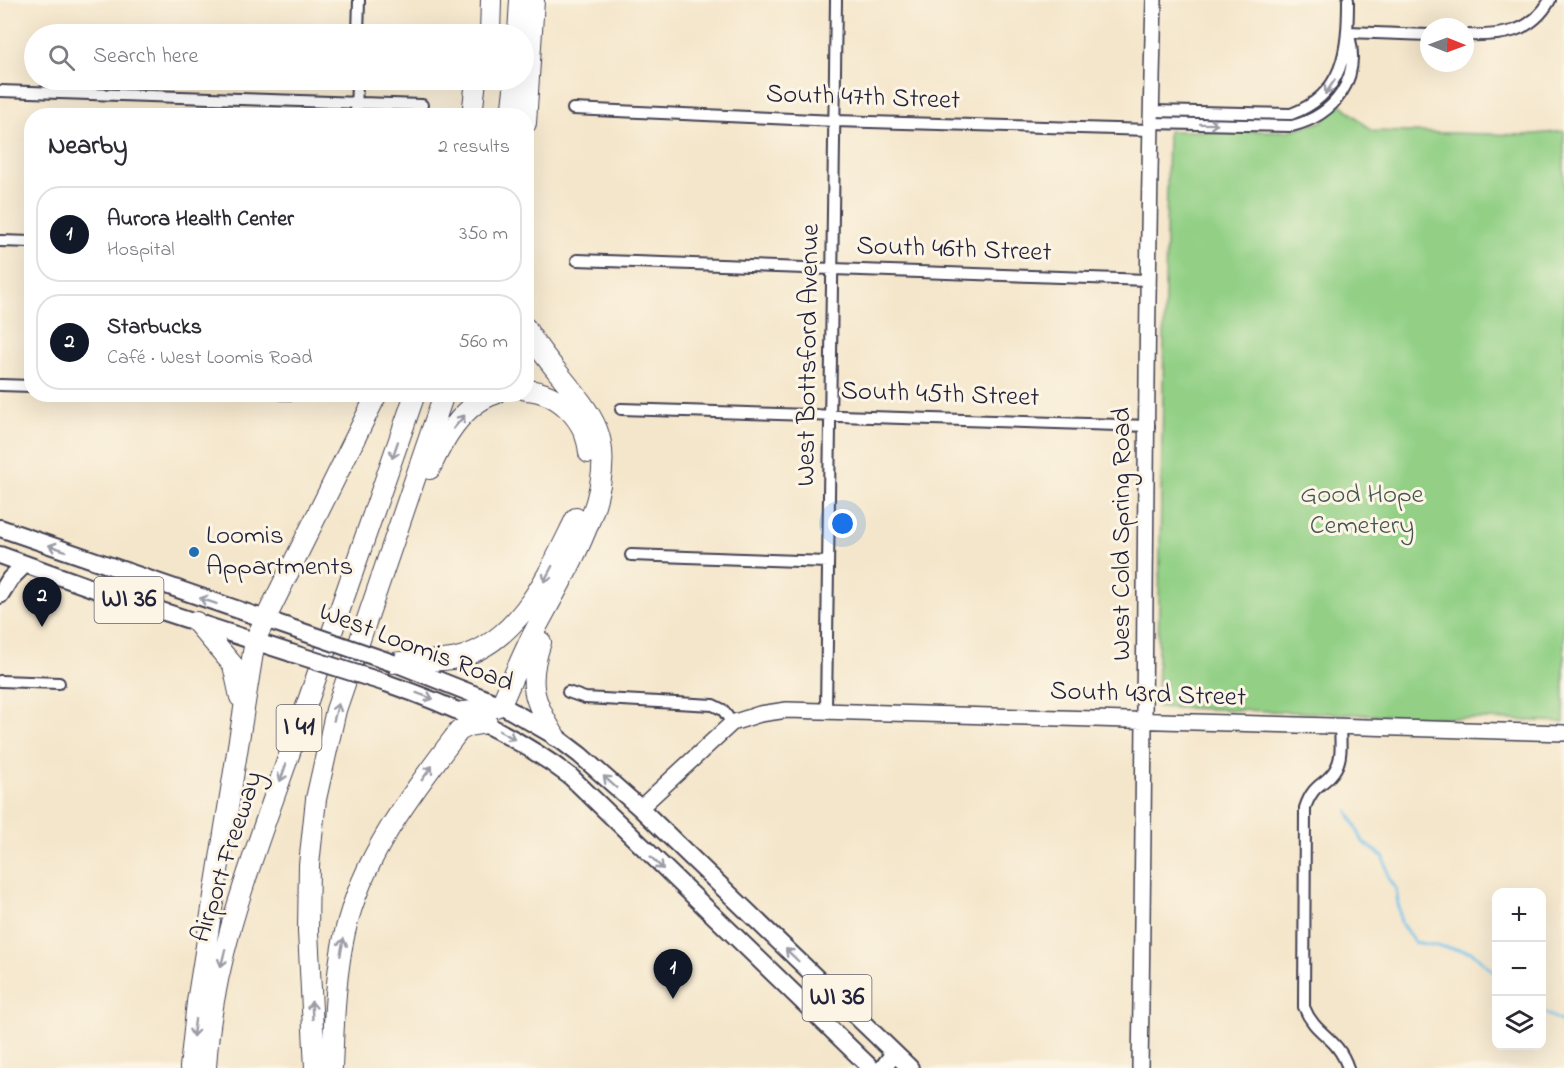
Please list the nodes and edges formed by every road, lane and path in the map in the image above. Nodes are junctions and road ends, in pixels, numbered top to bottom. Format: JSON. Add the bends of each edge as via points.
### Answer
{"nodes":[{"id":1,"x":359,"y":0,"type":"edge"},
{"id":2,"x":491,"y":0,"type":"edge"},
{"id":3,"x":520,"y":0,"type":"edge"},
{"id":4,"x":534,"y":0,"type":"edge"},
{"id":5,"x":836,"y":0,"type":"edge"},
{"id":6,"x":1155,"y":0,"type":"edge"},
{"id":7,"x":1347,"y":0,"type":"edge"},
{"id":8,"x":1550,"y":0,"type":"edge"},
{"id":9,"x":358,"y":24,"type":"edge"},
{"id":10,"x":490,"y":24,"type":"edge"},
{"id":11,"x":519,"y":24,"type":"edge"},
{"id":12,"x":532,"y":24,"type":"edge"},
{"id":13,"x":1348,"y":32,"type":"junction"},
{"id":14,"x":1420,"y":34,"type":"edge"},
{"id":15,"x":1474,"y":35,"type":"edge"},
{"id":16,"x":357,"y":90,"type":"edge"},
{"id":17,"x":475,"y":90,"type":"edge"},
{"id":18,"x":485,"y":90,"type":"edge"},
{"id":19,"x":514,"y":90,"type":"edge"},
{"id":20,"x":528,"y":90,"type":"edge"},
{"id":21,"x":0,"y":91,"type":"edge"},
{"id":22,"x":356,"y":102,"type":"junction"},
{"id":23,"x":422,"y":105,"type":"dead end"},
{"id":24,"x":356,"y":108,"type":"edge"},
{"id":25,"x":473,"y":108,"type":"edge"},
{"id":26,"x":484,"y":108,"type":"edge"},
{"id":27,"x":512,"y":108,"type":"edge"},
{"id":28,"x":527,"y":108,"type":"edge"},
{"id":29,"x":573,"y":109,"type":"dead end"},
{"id":30,"x":1292,"y":114,"type":"junction"},
{"id":31,"x":835,"y":121,"type":"junction"},
{"id":32,"x":1151,"y":121,"type":"junction"},
{"id":33,"x":1292,"y":126,"type":"junction"},
{"id":34,"x":0,"y":241,"type":"edge"},
{"id":35,"x":24,"y":242,"type":"edge"},
{"id":36,"x":577,"y":260,"type":"dead end"},
{"id":37,"x":832,"y":268,"type":"junction"},
{"id":38,"x":1148,"y":280,"type":"junction"},
{"id":39,"x":534,"y":340,"type":"edge"},
{"id":40,"x":0,"y":385,"type":"edge"},
{"id":41,"x":24,"y":386,"type":"edge"},
{"id":42,"x":534,"y":392,"type":"edge"},
{"id":43,"x":373,"y":402,"type":"edge"},
{"id":44,"x":412,"y":402,"type":"edge"},
{"id":45,"x":441,"y":402,"type":"edge"},
{"id":46,"x":482,"y":402,"type":"edge"},
{"id":47,"x":621,"y":409,"type":"dead end"},
{"id":48,"x":830,"y":414,"type":"junction"},
{"id":49,"x":1149,"y":426,"type":"junction"},
{"id":50,"x":0,"y":528,"type":"edge"},
{"id":51,"x":0,"y":555,"type":"edge"},
{"id":52,"x":631,"y":555,"type":"dead end"},
{"id":53,"x":828,"y":562,"type":"junction"},
{"id":54,"x":25,"y":564,"type":"junction"},
{"id":55,"x":0,"y":595,"type":"edge"},
{"id":56,"x":555,"y":597,"type":"junction"},
{"id":57,"x":371,"y":606,"type":"junction"},
{"id":58,"x":263,"y":619,"type":"junction"},
{"id":59,"x":195,"y":622,"type":"junction"},
{"id":60,"x":255,"y":640,"type":"junction"},
{"id":61,"x":393,"y":663,"type":"junction"},
{"id":62,"x":0,"y":681,"type":"edge"},
{"id":63,"x":59,"y":682,"type":"dead end"},
{"id":64,"x":568,"y":692,"type":"dead end"},
{"id":65,"x":501,"y":705,"type":"junction"},
{"id":66,"x":826,"y":710,"type":"junction"},
{"id":67,"x":242,"y":712,"type":"junction"},
{"id":68,"x":462,"y":712,"type":"junction"},
{"id":69,"x":1146,"y":721,"type":"junction"},
{"id":70,"x":487,"y":723,"type":"junction"},
{"id":71,"x":732,"y":723,"type":"junction"},
{"id":72,"x":1340,"y":725,"type":"junction"},
{"id":73,"x":1564,"y":733,"type":"edge"},
{"id":74,"x":555,"y":736,"type":"junction"},
{"id":75,"x":583,"y":788,"type":"junction"},
{"id":76,"x":640,"y":808,"type":"junction"},
{"id":77,"x":624,"y":826,"type":"junction"},
{"id":78,"x":690,"y":857,"type":"junction"},
{"id":79,"x":894,"y":1053,"type":"junction"},
{"id":80,"x":190,"y":1068,"type":"edge"},
{"id":81,"x":206,"y":1068,"type":"edge"},
{"id":82,"x":315,"y":1068,"type":"edge"},
{"id":83,"x":332,"y":1068,"type":"edge"},
{"id":84,"x":871,"y":1068,"type":"edge"},
{"id":85,"x":883,"y":1068,"type":"edge"},
{"id":86,"x":909,"y":1068,"type":"edge"},
{"id":87,"x":1140,"y":1068,"type":"edge"},
{"id":88,"x":1348,"y":1068,"type":"edge"}],
"edges":[{"from":1,"to":9,"type":"street"},
{"from":2,"to":10,"type":"highway"},
{"from":3,"to":11,"type":"highway"},
{"from":4,"to":12,"type":"highway"},
{"from":5,"to":31,"type":"street","name":"West Bottsford Avenue"},
{"from":6,"to":32,"type":"street","name":"West Cold Spring Road"},
{"from":7,"to":13,"type":"street"},
{"from":8,"to":15,"type":"street","via":[[1539,15],[1514,32]]},
{"from":13,"to":14,"type":"street"},
{"from":13,"to":30,"type":"street","one_way":true,"via":[[1330,89],[1310,107]]},
{"from":13,"to":33,"type":"street","via":[[1353,50],[1341,95],[1321,115]]},
{"from":16,"to":22,"type":"street"},
{"from":17,"to":25,"type":"highway"},
{"from":18,"to":26,"type":"highway"},
{"from":19,"to":27,"type":"highway"},
{"from":20,"to":28,"type":"highway"},
{"from":21,"to":22,"type":"street"},
{"from":22,"to":23,"type":"street"},
{"from":22,"to":24,"type":"street"},
{"from":29,"to":31,"type":"street","name":"South 47th Street"},
{"from":30,"to":32,"type":"street"},
{"from":30,"to":33,"type":"street"},
{"from":31,"to":32,"type":"street","name":"South 47th Street"},
{"from":31,"to":37,"type":"street","name":"West Bottsford Avenue"},
{"from":32,"to":33,"type":"street","one_way":true},
{"from":32,"to":38,"type":"street","name":"West Cold Spring Road"},
{"from":34,"to":35,"type":"street"},
{"from":36,"to":37,"type":"street","name":"South 46th Street"},
{"from":37,"to":38,"type":"street","name":"South 46th Street"},
{"from":37,"to":48,"type":"street","name":"West Bottsford Avenue"},
{"from":38,"to":49,"type":"street","name":"West Cold Spring Road"},
{"from":39,"to":56,"type":"highway","via":[[590,415],[602,444],[598,495]]},
{"from":40,"to":41,"type":"street"},
{"from":42,"to":61,"type":"highway","one_way":true,"via":[[567,407],[589,445],[586,494],[553,565],[535,597],[494,639],[454,658]]},
{"from":43,"to":58,"type":"highway"},
{"from":44,"to":81,"type":"highway","name":"Airport Freeway","number":"I 41","one_way":true,"via":[[235,918],[214,999]]},
{"from":45,"to":57,"type":"highway","number":"I 41"},
{"from":57,"to":46,"type":"highway","one_way":true,"via":[[388,578],[445,439],[470,409]]},
{"from":47,"to":48,"type":"street","name":"South 45th Street"},
{"from":48,"to":49,"type":"street","name":"South 45th Street"},
{"from":48,"to":53,"type":"street","name":"West Bottsford Avenue"},
{"from":49,"to":69,"type":"street","name":"West Cold Spring Road"},
{"from":58,"to":50,"type":"main road","name":"West Loomis Road","number":"WI 36","one_way":true},
{"from":51,"to":54,"type":"main road","name":"West Loomis Road","number":"WI 36"},
{"from":52,"to":53,"type":"street"},
{"from":53,"to":66,"type":"street","name":"West Bottsford Avenue"},
{"from":54,"to":55,"type":"main road"},
{"from":54,"to":59,"type":"main road","name":"West Loomis Road","number":"WI 36"},
{"from":56,"to":65,"type":"highway"},
{"from":56,"to":74,"type":"highway","via":[[532,673],[538,704]]},
{"from":82,"to":57,"type":"highway","number":"I 41","one_way":true,"via":[[308,931],[316,799],[336,710]]},
{"from":58,"to":60,"type":"highway"},
{"from":58,"to":61,"type":"main road","name":"West Loomis Road","number":"WI 36","bridge":true},
{"from":59,"to":60,"type":"main road","name":"West Loomis Road","number":"WI 36"},
{"from":59,"to":67,"type":"highway","via":[[233,664]]},
{"from":60,"to":67,"type":"highway"},
{"from":60,"to":68,"type":"main road","name":"West Loomis Road","number":"WI 36","one_way":true,"bridge":true},
{"from":61,"to":65,"type":"main road","name":"West Loomis Road","number":"WI 36"},
{"from":62,"to":63,"type":"street"},
{"from":64,"to":71,"type":"street","via":[[585,699],[713,705],[723,710]]},
{"from":65,"to":68,"type":"highway"},
{"from":65,"to":74,"type":"main road","name":"West Loomis Road","number":"WI 36"},
{"from":66,"to":69,"type":"street","name":"South 43rd Street"},
{"from":66,"to":71,"type":"street","name":"South 43rd Street","via":[[773,712]]},
{"from":67,"to":80,"type":"highway","one_way":true},
{"from":68,"to":70,"type":"main road","name":"West Loomis Road","number":"WI 36"},
{"from":69,"to":72,"type":"street","name":"South 43rd Street"},
{"from":69,"to":87,"type":"street","name":"West Cold Spring Road"},
{"from":70,"to":75,"type":"main road","name":"West Loomis Road","number":"WI 36","one_way":true,"via":[[548,760]]},
{"from":83,"to":70,"type":"highway","one_way":true,"via":[[341,956],[354,905],[373,857],[396,817],[459,731]]},
{"from":71,"to":76,"type":"street","name":"South 43rd Street"},
{"from":72,"to":73,"type":"street","name":"South 43rd Street"},
{"from":72,"to":88,"type":"street","via":[[1338,766],[1310,794],[1305,808],[1304,1007],[1310,1023],[1343,1053]]},
{"from":76,"to":74,"type":"main road","name":"West Loomis Road","number":"WI 36","one_way":true},
{"from":75,"to":76,"type":"main road","via":[[623,810]]},
{"from":75,"to":77,"type":"main road","name":"West Loomis Road","number":"WI 36"},
{"from":76,"to":78,"type":"main road","name":"West Loomis Road","number":"WI 36"},
{"from":77,"to":78,"type":"main road","via":[[651,834]]},
{"from":77,"to":84,"type":"main road","name":"West Loomis Road","number":"WI 36","one_way":true,"via":[[652,858]]},
{"from":79,"to":78,"type":"main road","name":"West Loomis Road","number":"WI 36","one_way":true},
{"from":79,"to":85,"type":"main road"},
{"from":79,"to":86,"type":"main road","name":"West Loomis Road","number":"WI 36"}]}
